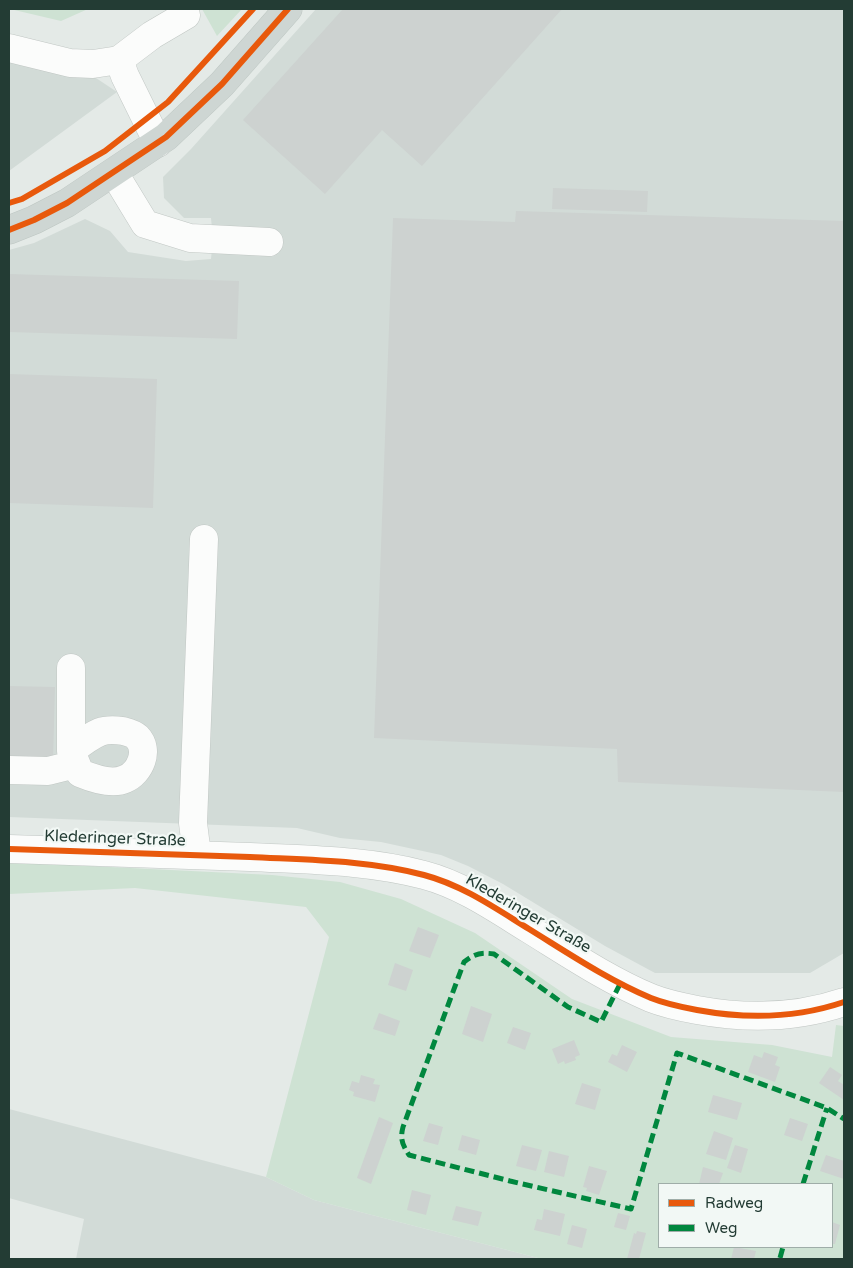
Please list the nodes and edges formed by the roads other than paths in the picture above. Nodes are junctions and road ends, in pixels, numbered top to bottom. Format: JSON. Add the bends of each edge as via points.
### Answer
{"nodes":[{"id":1,"x":288,"y":9,"type":"edge"},
{"id":2,"x":186,"y":15,"type":"dead end"},
{"id":3,"x":9,"y":48,"type":"edge"},
{"id":4,"x":119,"y":60,"type":"junction"},
{"id":5,"x":158,"y":143,"type":"junction"},
{"id":6,"x":114,"y":173,"type":"junction"},
{"id":7,"x":9,"y":230,"type":"edge"},
{"id":8,"x":269,"y":242,"type":"dead end"},
{"id":9,"x":204,"y":538,"type":"dead end"},
{"id":10,"x":71,"y":668,"type":"dead end"},
{"id":11,"x":9,"y":770,"type":"edge"},
{"id":12,"x":9,"y":849,"type":"edge"},
{"id":13,"x":197,"y":855,"type":"junction"},
{"id":14,"x":844,"y":1002,"type":"edge"}],
"edges":[{"from":1,"to":5,"type":"main road","via":[[222,84]]},
{"from":2,"to":4,"type":"street"},
{"from":3,"to":4,"type":"street","via":[[70,64]]},
{"from":4,"to":5,"type":"street"},
{"from":5,"to":6,"type":"main road"},
{"from":6,"to":7,"type":"main road","via":[[67,203]]},
{"from":6,"to":8,"type":"street","via":[[145,224],[190,238]]},
{"from":9,"to":13,"type":"street","via":[[194,823]]},
{"from":10,"to":11,"type":"street","via":[[73,758],[48,771]]},
{"from":12,"to":13,"type":"street","name":"Klederinger Straße"},
{"from":13,"to":14,"type":"street","name":"Klederinger Straße","via":[[366,864],[425,876],[460,888],[491,905],[620,984],[675,1006],[755,1016],[810,1011]]}]}
